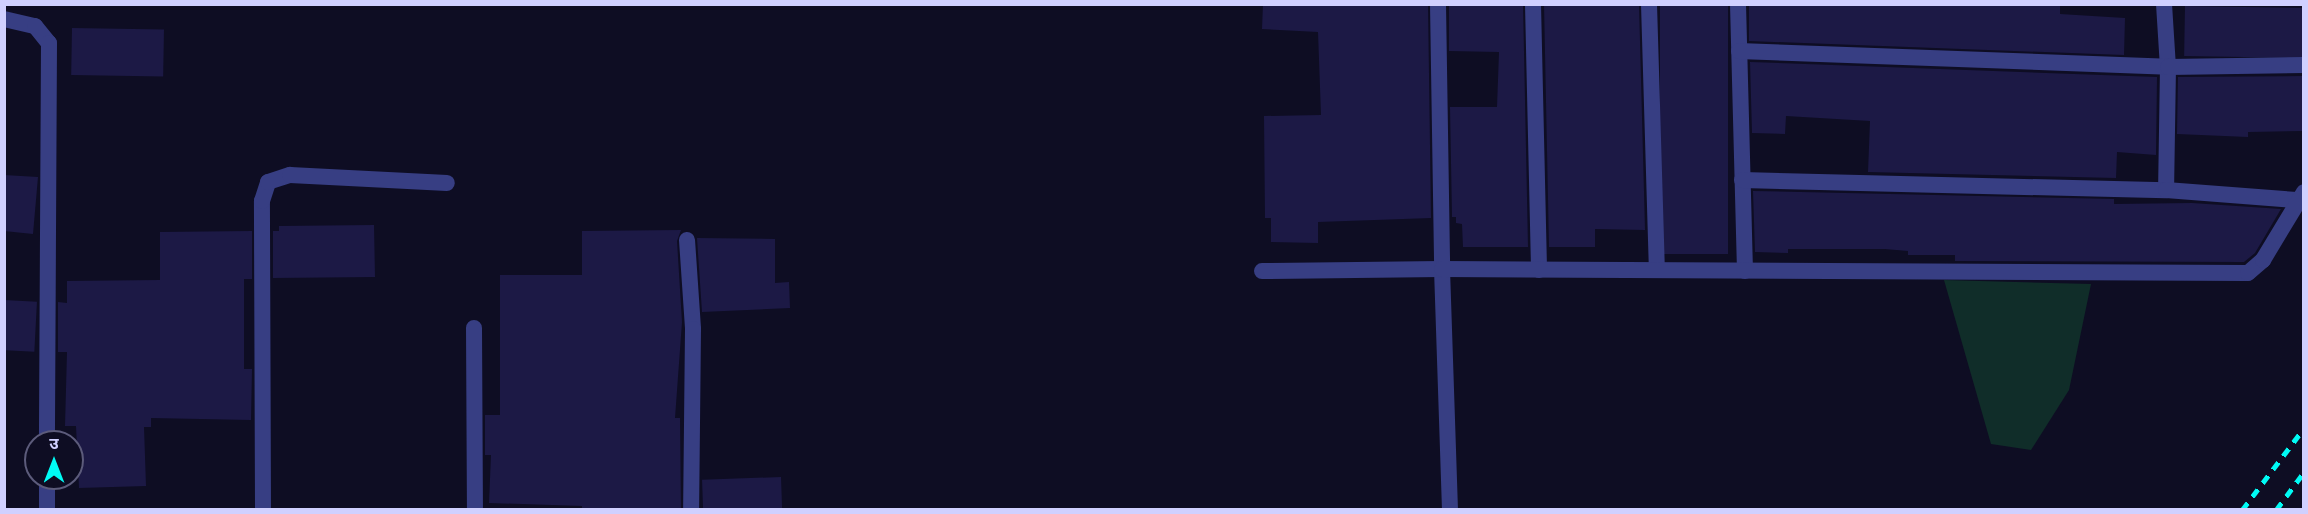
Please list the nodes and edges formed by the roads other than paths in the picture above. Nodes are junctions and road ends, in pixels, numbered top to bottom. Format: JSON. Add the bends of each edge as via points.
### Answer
{"nodes":[{"id":1,"x":1438,"y":4,"type":"edge"},
{"id":2,"x":1533,"y":4,"type":"edge"},
{"id":3,"x":1649,"y":4,"type":"edge"},
{"id":4,"x":1738,"y":4,"type":"edge"},
{"id":5,"x":2164,"y":4,"type":"edge"},
{"id":6,"x":4,"y":19,"type":"edge"},
{"id":7,"x":1739,"y":51,"type":"junction"},
{"id":8,"x":2304,"y":65,"type":"edge"},
{"id":9,"x":2168,"y":67,"type":"junction"},
{"id":10,"x":1742,"y":180,"type":"junction"},
{"id":11,"x":447,"y":183,"type":"dead end"},
{"id":12,"x":2166,"y":190,"type":"junction"},
{"id":13,"x":2300,"y":196,"type":"edge"},
{"id":14,"x":687,"y":240,"type":"dead end"},
{"id":15,"x":1442,"y":269,"type":"junction"},
{"id":16,"x":1539,"y":270,"type":"junction"},
{"id":17,"x":1657,"y":270,"type":"junction"},
{"id":18,"x":1262,"y":271,"type":"dead end"},
{"id":19,"x":1745,"y":271,"type":"junction"},
{"id":20,"x":474,"y":328,"type":"dead end"},
{"id":21,"x":47,"y":430,"type":"edge"},
{"id":22,"x":47,"y":490,"type":"edge"},
{"id":23,"x":263,"y":509,"type":"edge"},
{"id":24,"x":47,"y":510,"type":"edge"},
{"id":25,"x":258,"y":510,"type":"edge"},
{"id":26,"x":270,"y":510,"type":"edge"},
{"id":27,"x":475,"y":510,"type":"edge"},
{"id":28,"x":691,"y":510,"type":"edge"},
{"id":29,"x":1450,"y":510,"type":"edge"}],
"edges":[{"from":1,"to":15,"type":"street"},
{"from":2,"to":16,"type":"street"},
{"from":3,"to":17,"type":"street"},
{"from":4,"to":7,"type":"street"},
{"from":5,"to":9,"type":"street"},
{"from":6,"to":21,"type":"street","via":[[35,26],[49,43]]},
{"from":7,"to":9,"type":"street"},
{"from":7,"to":10,"type":"street"},
{"from":8,"to":9,"type":"street"},
{"from":9,"to":12,"type":"street"},
{"from":10,"to":12,"type":"street"},
{"from":10,"to":19,"type":"street"},
{"from":11,"to":23,"type":"street","via":[[290,175],[268,182],[262,201]]},
{"from":12,"to":13,"type":"street"},
{"from":13,"to":19,"type":"street","via":[[2263,260],[2248,273]]},
{"from":14,"to":28,"type":"street","via":[[693,328]]},
{"from":15,"to":16,"type":"street"},
{"from":15,"to":18,"type":"street"},
{"from":15,"to":29,"type":"street"},
{"from":16,"to":17,"type":"street"},
{"from":17,"to":19,"type":"street"},
{"from":20,"to":27,"type":"street"},
{"from":22,"to":24,"type":"street"},
{"from":23,"to":25,"type":"street"},
{"from":23,"to":26,"type":"street"}]}
